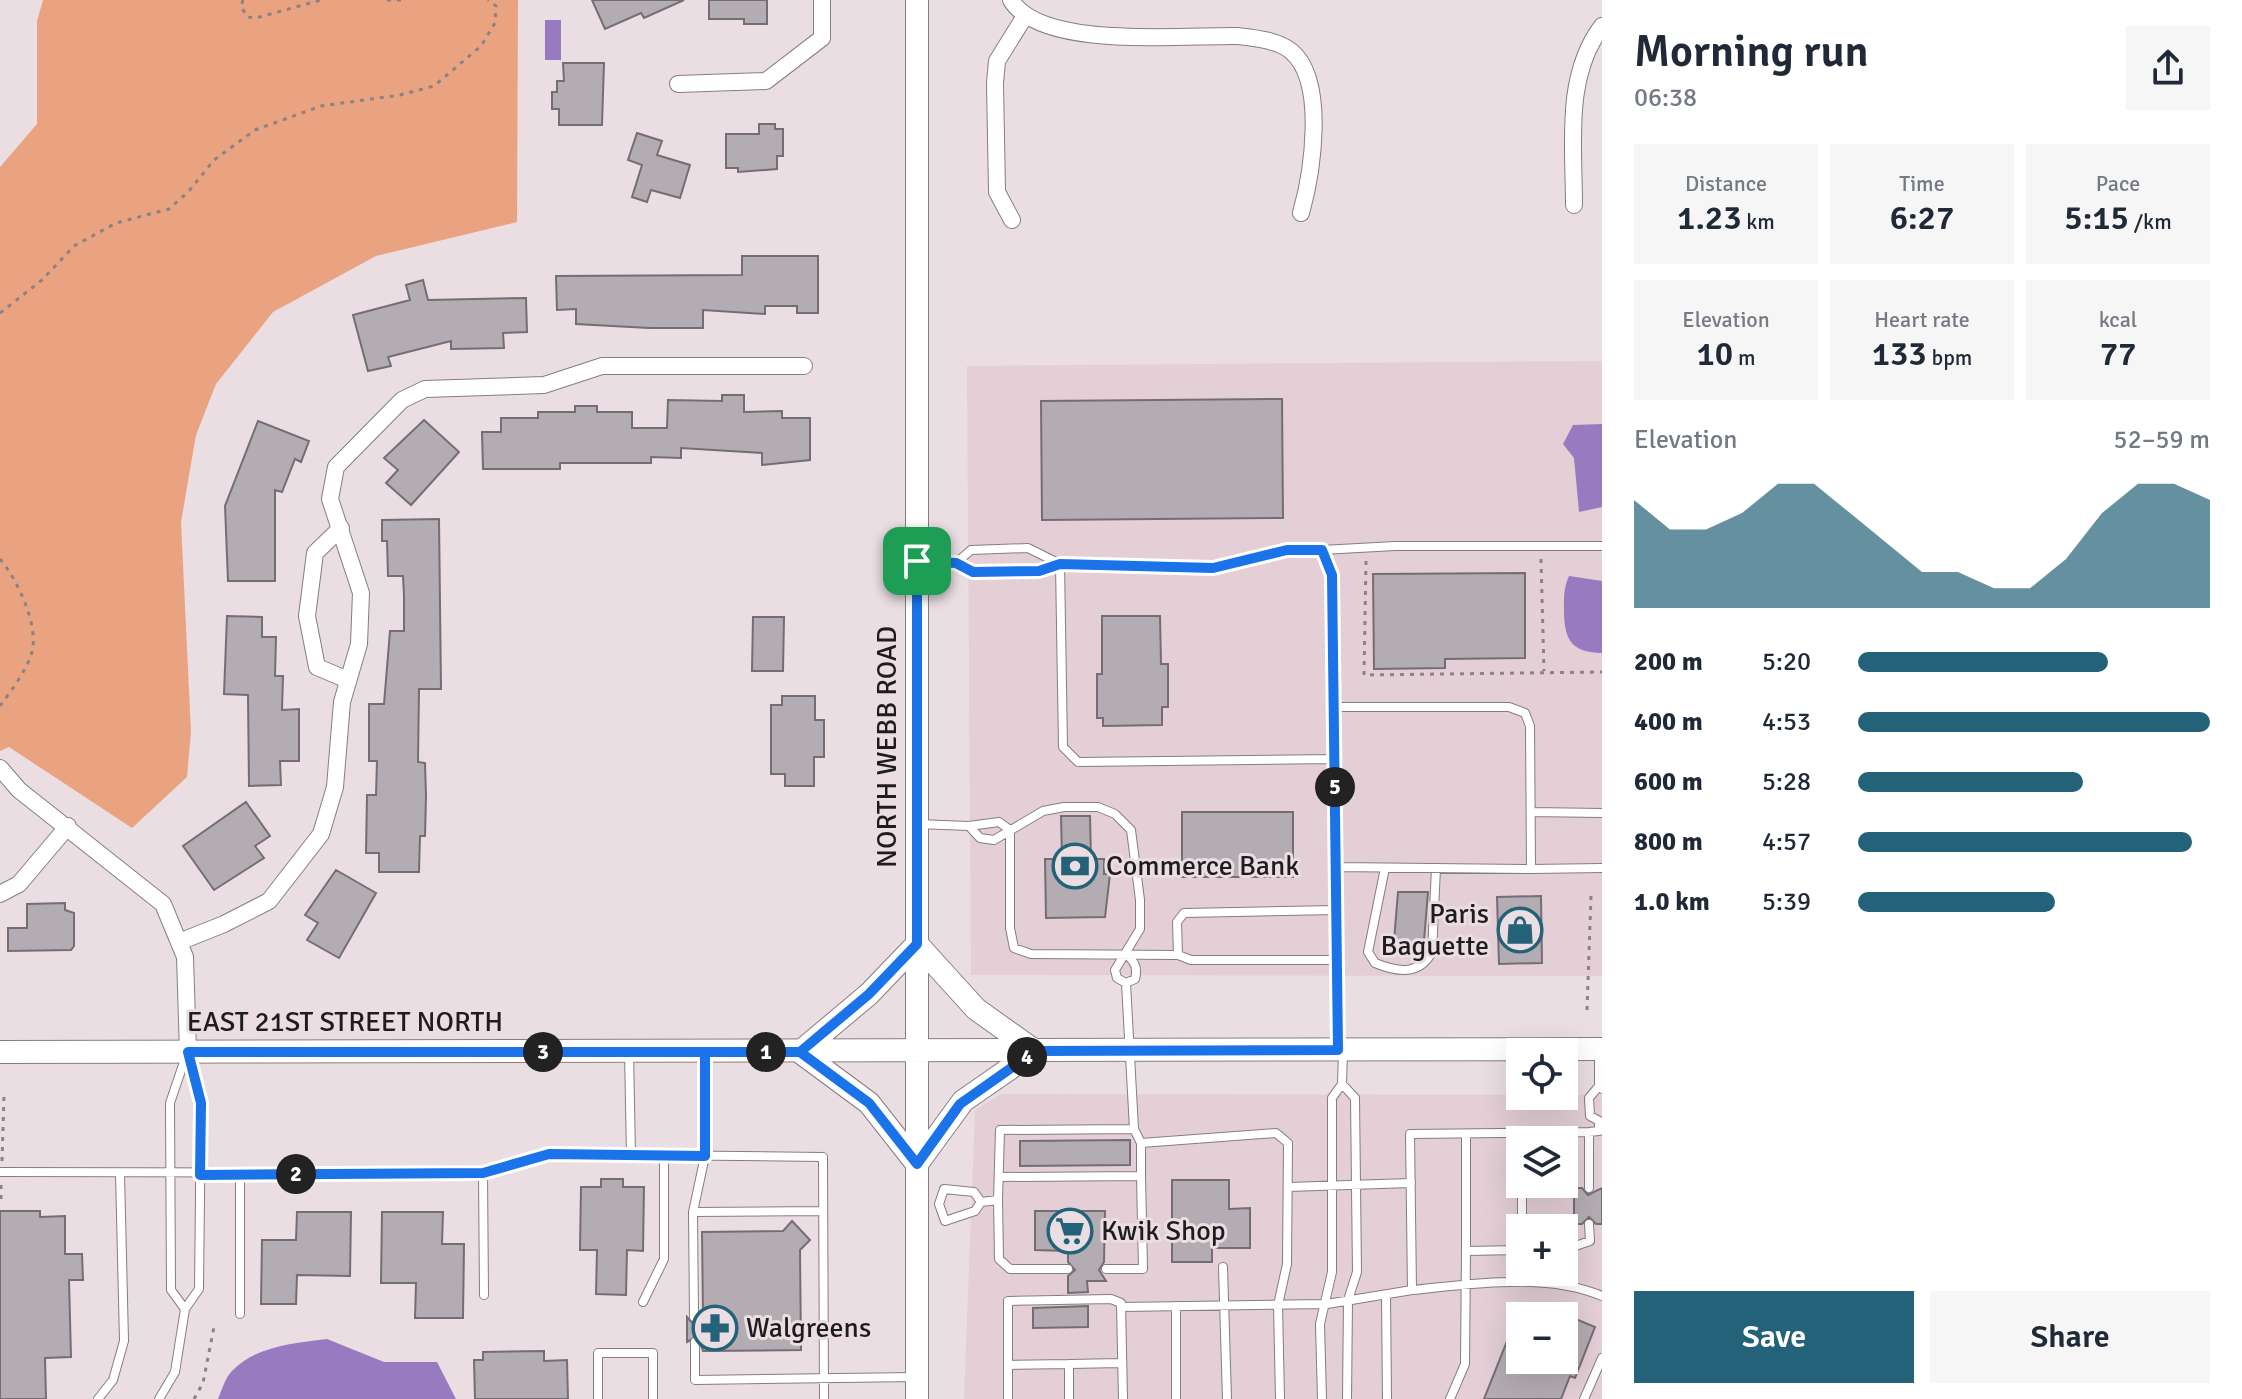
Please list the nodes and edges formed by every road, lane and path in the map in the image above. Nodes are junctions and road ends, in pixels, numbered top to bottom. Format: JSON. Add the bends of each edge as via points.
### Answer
{"nodes":[{"id":1,"x":243,"y":0,"type":"edge"},
{"id":2,"x":321,"y":0,"type":"edge"},
{"id":3,"x":387,"y":0,"type":"edge"},
{"id":4,"x":402,"y":0,"type":"edge"},
{"id":5,"x":488,"y":0,"type":"edge"},
{"id":6,"x":822,"y":0,"type":"edge"},
{"id":7,"x":917,"y":0,"type":"edge"},
{"id":8,"x":1011,"y":0,"type":"edge"},
{"id":9,"x":1025,"y":16,"type":"junction"},
{"id":10,"x":1602,"y":26,"type":"edge"},
{"id":11,"x":678,"y":84,"type":"dead end"},
{"id":12,"x":1574,"y":205,"type":"dead end"},
{"id":13,"x":1301,"y":213,"type":"dead end"},
{"id":14,"x":1012,"y":220,"type":"dead end"},
{"id":15,"x":0,"y":313,"type":"edge"},
{"id":16,"x":804,"y":366,"type":"dead end"},
{"id":17,"x":341,"y":528,"type":"junction"},
{"id":18,"x":1602,"y":546,"type":"edge"},
{"id":19,"x":1322,"y":550,"type":"junction"},
{"id":20,"x":0,"y":559,"type":"edge"},
{"id":21,"x":1556,"y":559,"type":"dead end"},
{"id":22,"x":917,"y":561,"type":"junction"},
{"id":23,"x":1366,"y":561,"type":"dead end"},
{"id":24,"x":956,"y":563,"type":"junction"},
{"id":25,"x":1060,"y":564,"type":"junction"},
{"id":26,"x":1602,"y":672,"type":"edge"},
{"id":27,"x":1544,"y":673,"type":"junction"},
{"id":28,"x":348,"y":680,"type":"junction"},
{"id":29,"x":0,"y":706,"type":"edge"},
{"id":30,"x":1334,"y":707,"type":"junction"},
{"id":31,"x":1334,"y":759,"type":"junction"},
{"id":32,"x":0,"y":768,"type":"edge"},
{"id":33,"x":1531,"y":812,"type":"junction"},
{"id":34,"x":1602,"y":813,"type":"edge"},
{"id":35,"x":917,"y":824,"type":"junction"},
{"id":36,"x":68,"y":826,"type":"junction"},
{"id":37,"x":969,"y":826,"type":"junction"},
{"id":38,"x":1010,"y":830,"type":"junction"},
{"id":39,"x":1336,"y":867,"type":"junction"},
{"id":40,"x":1385,"y":868,"type":"junction"},
{"id":41,"x":1436,"y":868,"type":"junction"},
{"id":42,"x":1602,"y":868,"type":"edge"},
{"id":43,"x":1531,"y":869,"type":"junction"},
{"id":44,"x":0,"y":894,"type":"edge"},
{"id":45,"x":1591,"y":896,"type":"dead end"},
{"id":46,"x":1336,"y":910,"type":"junction"},
{"id":47,"x":179,"y":942,"type":"junction"},
{"id":48,"x":917,"y":944,"type":"junction"},
{"id":49,"x":1126,"y":954,"type":"junction"},
{"id":50,"x":1178,"y":955,"type":"junction"},
{"id":51,"x":1337,"y":960,"type":"junction"},
{"id":52,"x":1126,"y":983,"type":"junction"},
{"id":53,"x":1587,"y":1010,"type":"dead end"},
{"id":54,"x":1601,"y":1049,"type":"edge"},
{"id":55,"x":1340,"y":1050,"type":"junction"},
{"id":56,"x":1035,"y":1051,"type":"junction"},
{"id":57,"x":1132,"y":1051,"type":"junction"},
{"id":58,"x":0,"y":1052,"type":"edge"},
{"id":59,"x":188,"y":1052,"type":"junction"},
{"id":60,"x":629,"y":1052,"type":"junction"},
{"id":61,"x":705,"y":1052,"type":"junction"},
{"id":62,"x":800,"y":1052,"type":"junction"},
{"id":63,"x":917,"y":1052,"type":"junction"},
{"id":64,"x":1342,"y":1084,"type":"junction"},
{"id":65,"x":1601,"y":1088,"type":"edge"},
{"id":66,"x":4,"y":1096,"type":"dead end"},
{"id":67,"x":1601,"y":1126,"type":"edge"},
{"id":68,"x":1087,"y":1129,"type":"junction"},
{"id":69,"x":1111,"y":1129,"type":"junction"},
{"id":70,"x":1134,"y":1129,"type":"junction"},
{"id":71,"x":1039,"y":1130,"type":"junction"},
{"id":72,"x":1064,"y":1130,"type":"junction"},
{"id":73,"x":1589,"y":1132,"type":"junction"},
{"id":74,"x":1578,"y":1133,"type":"edge"},
{"id":75,"x":1466,"y":1134,"type":"junction"},
{"id":76,"x":1506,"y":1136,"type":"edge"},
{"id":77,"x":1039,"y":1141,"type":"dead end"},
{"id":78,"x":1064,"y":1141,"type":"dead end"},
{"id":79,"x":1087,"y":1141,"type":"dead end"},
{"id":80,"x":1111,"y":1141,"type":"dead end"},
{"id":81,"x":1141,"y":1143,"type":"junction"},
{"id":82,"x":631,"y":1155,"type":"junction"},
{"id":83,"x":664,"y":1155,"type":"junction"},
{"id":84,"x":705,"y":1156,"type":"junction"},
{"id":85,"x":917,"y":1164,"type":"junction"},
{"id":86,"x":1064,"y":1165,"type":"dead end"},
{"id":87,"x":1087,"y":1165,"type":"dead end"},
{"id":88,"x":1111,"y":1165,"type":"dead end"},
{"id":89,"x":1039,"y":1166,"type":"dead end"},
{"id":90,"x":1,"y":1172,"type":"edge"},
{"id":91,"x":120,"y":1173,"type":"junction"},
{"id":92,"x":483,"y":1173,"type":"junction"},
{"id":93,"x":170,"y":1174,"type":"junction"},
{"id":94,"x":240,"y":1174,"type":"junction"},
{"id":95,"x":200,"y":1175,"type":"junction"},
{"id":96,"x":1111,"y":1176,"type":"junction"},
{"id":97,"x":1141,"y":1176,"type":"junction"},
{"id":98,"x":999,"y":1177,"type":"junction"},
{"id":99,"x":1039,"y":1177,"type":"junction"},
{"id":100,"x":1064,"y":1177,"type":"junction"},
{"id":101,"x":1087,"y":1177,"type":"junction"},
{"id":102,"x":1411,"y":1183,"type":"junction"},
{"id":103,"x":1332,"y":1185,"type":"junction"},
{"id":104,"x":1356,"y":1185,"type":"junction"},
{"id":105,"x":1288,"y":1187,"type":"junction"},
{"id":106,"x":1589,"y":1188,"type":"dead end"},
{"id":107,"x":1,"y":1199,"type":"edge"},
{"id":108,"x":998,"y":1200,"type":"junction"},
{"id":109,"x":917,"y":1202,"type":"junction"},
{"id":110,"x":981,"y":1202,"type":"junction"},
{"id":111,"x":939,"y":1204,"type":"junction"},
{"id":112,"x":823,"y":1211,"type":"junction"},
{"id":113,"x":693,"y":1212,"type":"junction"},
{"id":114,"x":1589,"y":1224,"type":"dead end"},
{"id":115,"x":1578,"y":1245,"type":"edge"},
{"id":116,"x":1506,"y":1250,"type":"edge"},
{"id":117,"x":1466,"y":1251,"type":"junction"},
{"id":118,"x":1223,"y":1267,"type":"dead end"},
{"id":119,"x":1068,"y":1269,"type":"dead end"},
{"id":120,"x":1106,"y":1269,"type":"dead end"},
{"id":121,"x":1466,"y":1285,"type":"junction"},
{"id":122,"x":1412,"y":1290,"type":"junction"},
{"id":123,"x":484,"y":1295,"type":"dead end"},
{"id":124,"x":1386,"y":1295,"type":"junction"},
{"id":125,"x":1602,"y":1296,"type":"edge"},
{"id":126,"x":1348,"y":1300,"type":"junction"},
{"id":127,"x":643,"y":1302,"type":"dead end"},
{"id":128,"x":1327,"y":1304,"type":"junction"},
{"id":129,"x":1278,"y":1305,"type":"junction"},
{"id":130,"x":1176,"y":1306,"type":"junction"},
{"id":131,"x":1224,"y":1306,"type":"junction"},
{"id":132,"x":1121,"y":1307,"type":"junction"},
{"id":133,"x":185,"y":1309,"type":"junction"},
{"id":134,"x":240,"y":1314,"type":"dead end"},
{"id":135,"x":694,"y":1317,"type":"dead end"},
{"id":136,"x":214,"y":1327,"type":"dead end"},
{"id":137,"x":695,"y":1342,"type":"dead end"},
{"id":138,"x":1602,"y":1358,"type":"edge"},
{"id":139,"x":1122,"y":1363,"type":"junction"},
{"id":140,"x":1069,"y":1364,"type":"junction"},
{"id":141,"x":1008,"y":1365,"type":"junction"},
{"id":142,"x":824,"y":1379,"type":"junction"},
{"id":143,"x":917,"y":1388,"type":"edge"},
{"id":144,"x":98,"y":1399,"type":"edge"},
{"id":145,"x":159,"y":1399,"type":"edge"},
{"id":146,"x":194,"y":1399,"type":"edge"},
{"id":147,"x":598,"y":1399,"type":"edge"},
{"id":148,"x":653,"y":1399,"type":"edge"},
{"id":149,"x":824,"y":1399,"type":"edge"},
{"id":150,"x":1008,"y":1399,"type":"edge"},
{"id":151,"x":1069,"y":1399,"type":"edge"},
{"id":152,"x":1123,"y":1399,"type":"edge"},
{"id":153,"x":1176,"y":1399,"type":"edge"},
{"id":154,"x":1227,"y":1399,"type":"edge"},
{"id":155,"x":1280,"y":1399,"type":"edge"},
{"id":156,"x":1322,"y":1399,"type":"edge"},
{"id":157,"x":1347,"y":1399,"type":"edge"},
{"id":158,"x":1387,"y":1399,"type":"edge"},
{"id":159,"x":1450,"y":1399,"type":"edge"},
{"id":160,"x":1584,"y":1399,"type":"edge"}],
"edges":[{"from":1,"to":2,"type":"path","via":[[247,17],[256,18]]},
{"from":3,"to":4,"type":"path"},
{"from":5,"to":15,"type":"path","via":[[496,6],[488,35],[460,67],[434,86],[321,106],[255,130],[214,160],[169,209],[116,223],[74,246]]},
{"from":6,"to":11,"type":"street","via":[[822,38],[766,81]]},
{"from":7,"to":22,"type":"main road","name":"NORTH WEBB ROAD"},
{"from":8,"to":9,"type":"street"},
{"from":9,"to":13,"type":"street","via":[[1070,34],[1238,36],[1288,49],[1303,66],[1311,97],[1312,176]]},
{"from":9,"to":14,"type":"street","via":[[997,61],[995,83],[997,192]]},
{"from":10,"to":12,"type":"street","via":[[1588,48],[1576,88]]},
{"from":16,"to":17,"type":"street","via":[[602,366],[544,385],[425,389],[402,400],[336,467],[330,499]]},
{"from":17,"to":28,"type":"street","via":[[361,593],[359,644]]},
{"from":17,"to":28,"type":"street","via":[[315,553],[307,616],[317,667]]},
{"from":18,"to":19,"type":"lane"},
{"from":19,"to":25,"type":"lane","via":[[1287,550],[1213,568]]},
{"from":19,"to":30,"type":"lane","via":[[1332,575]]},
{"from":20,"to":29,"type":"path","via":[[26,605],[32,650]]},
{"from":21,"to":27,"type":"path","via":[[1541,559]]},
{"from":22,"to":24,"type":"lane"},
{"from":22,"to":35,"type":"main road","name":"NORTH WEBB ROAD"},
{"from":23,"to":27,"type":"path","via":[[1364,675]]},
{"from":24,"to":25,"type":"lane","via":[[973,572],[1039,571]]},
{"from":24,"to":25,"type":"lane","via":[[971,550],[1028,548]]},
{"from":25,"to":31,"type":"lane","via":[[1063,747],[1078,762]]},
{"from":26,"to":27,"type":"path"},
{"from":28,"to":47,"type":"street","via":[[335,787],[321,834],[269,901]]},
{"from":30,"to":31,"type":"lane"},
{"from":30,"to":33,"type":"lane","via":[[1509,707],[1525,713],[1530,726]]},
{"from":31,"to":39,"type":"lane"},
{"from":32,"to":36,"type":"street","via":[[19,790]]},
{"from":33,"to":34,"type":"lane"},
{"from":33,"to":43,"type":"lane"},
{"from":35,"to":37,"type":"lane"},
{"from":35,"to":48,"type":"main road","name":"NORTH WEBB ROAD"},
{"from":36,"to":44,"type":"street","via":[[19,884]]},
{"from":36,"to":47,"type":"street","via":[[163,904]]},
{"from":37,"to":38,"type":"lane","via":[[999,822]]},
{"from":37,"to":38,"type":"lane","via":[[980,838],[994,840]]},
{"from":38,"to":49,"type":"lane","via":[[1014,948],[1031,954]]},
{"from":38,"to":49,"type":"lane","via":[[1043,811],[1064,807],[1098,807],[1131,830],[1140,929]]},
{"from":39,"to":40,"type":"lane"},
{"from":39,"to":46,"type":"lane"},
{"from":40,"to":41,"type":"lane"},
{"from":40,"to":41,"type":"lane","via":[[1368,952],[1375,963],[1403,971],[1416,969],[1432,952]]},
{"from":41,"to":43,"type":"lane"},
{"from":42,"to":43,"type":"lane"},
{"from":45,"to":53,"type":"path"},
{"from":46,"to":50,"type":"lane","via":[[1184,913],[1177,922]]},
{"from":46,"to":51,"type":"lane"},
{"from":47,"to":59,"type":"street","via":[[185,957]]},
{"from":48,"to":56,"type":"main road","via":[[976,1009]]},
{"from":48,"to":62,"type":"main road","via":[[869,994]]},
{"from":48,"to":63,"type":"main road","name":"NORTH WEBB ROAD"},
{"from":49,"to":50,"type":"lane"},
{"from":49,"to":52,"type":"lane","via":[[1115,970]]},
{"from":49,"to":52,"type":"lane","via":[[1137,971]]},
{"from":50,"to":51,"type":"lane","via":[[1191,960]]},
{"from":51,"to":55,"type":"lane"},
{"from":52,"to":57,"type":"lane"},
{"from":54,"to":55,"type":"main road","name":"EAST 21ST STREET NORTH"},
{"from":54,"to":65,"type":"lane"},
{"from":55,"to":57,"type":"main road","name":"EAST 21ST STREET NORTH"},
{"from":55,"to":64,"type":"lane"},
{"from":56,"to":57,"type":"main road","name":"EAST 21ST STREET NORTH"},
{"from":56,"to":63,"type":"main road","name":"EAST 21ST STREET NORTH"},
{"from":56,"to":85,"type":"main road","via":[[960,1104]]},
{"from":57,"to":70,"type":"lane"},
{"from":58,"to":59,"type":"main road","name":"EAST 21ST STREET NORTH"},
{"from":59,"to":60,"type":"main road","name":"EAST 21ST STREET NORTH"},
{"from":59,"to":93,"type":"lane","via":[[170,1103]]},
{"from":59,"to":95,"type":"lane","via":[[201,1103]]},
{"from":60,"to":61,"type":"main road","name":"EAST 21ST STREET NORTH"},
{"from":60,"to":82,"type":"lane"},
{"from":61,"to":62,"type":"main road","name":"EAST 21ST STREET NORTH"},
{"from":61,"to":84,"type":"lane"},
{"from":62,"to":63,"type":"main road","name":"EAST 21ST STREET NORTH"},
{"from":62,"to":85,"type":"main road","via":[[869,1103]]},
{"from":63,"to":85,"type":"main road","name":"NORTH WEBB ROAD"},
{"from":64,"to":103,"type":"lane","via":[[1332,1098]]},
{"from":64,"to":104,"type":"lane","via":[[1355,1098]]},
{"from":65,"to":67,"type":"lane","via":[[1589,1098],[1590,1116]]},
{"from":66,"to":90,"type":"path"},
{"from":67,"to":73,"type":"lane"},
{"from":68,"to":69,"type":"lane"},
{"from":68,"to":72,"type":"lane"},
{"from":68,"to":79,"type":"lane"},
{"from":69,"to":70,"type":"lane"},
{"from":69,"to":80,"type":"lane"},
{"from":70,"to":81,"type":"lane"},
{"from":71,"to":72,"type":"lane"},
{"from":71,"to":77,"type":"lane"},
{"from":71,"to":98,"type":"lane","via":[[1000,1130]]},
{"from":72,"to":78,"type":"lane"},
{"from":73,"to":74,"type":"lane"},
{"from":73,"to":106,"type":"lane"},
{"from":75,"to":76,"type":"lane"},
{"from":75,"to":102,"type":"lane","via":[[1410,1134]]},
{"from":75,"to":117,"type":"lane"},
{"from":81,"to":97,"type":"lane"},
{"from":81,"to":105,"type":"lane","via":[[1276,1133],[1288,1143]]},
{"from":82,"to":83,"type":"lane"},
{"from":82,"to":92,"type":"lane","via":[[549,1154]]},
{"from":83,"to":84,"type":"lane"},
{"from":83,"to":127,"type":"lane","via":[[664,1259]]},
{"from":84,"to":112,"type":"lane","via":[[823,1157]]},
{"from":84,"to":113,"type":"lane"},
{"from":85,"to":109,"type":"main road","name":"NORTH WEBB ROAD"},
{"from":86,"to":100,"type":"lane"},
{"from":87,"to":101,"type":"lane"},
{"from":88,"to":96,"type":"lane"},
{"from":89,"to":99,"type":"lane"},
{"from":90,"to":91,"type":"lane"},
{"from":90,"to":107,"type":"path"},
{"from":91,"to":93,"type":"lane"},
{"from":91,"to":144,"type":"lane","via":[[124,1341],[113,1380]]},
{"from":92,"to":94,"type":"lane"},
{"from":92,"to":123,"type":"lane"},
{"from":93,"to":95,"type":"lane"},
{"from":93,"to":133,"type":"lane","via":[[171,1290]]},
{"from":94,"to":95,"type":"lane"},
{"from":94,"to":134,"type":"lane"},
{"from":95,"to":133,"type":"lane","via":[[199,1289]]},
{"from":96,"to":97,"type":"lane"},
{"from":96,"to":101,"type":"lane"},
{"from":97,"to":120,"type":"lane","via":[[1143,1269]]},
{"from":98,"to":99,"type":"lane"},
{"from":98,"to":108,"type":"lane"},
{"from":99,"to":100,"type":"lane"},
{"from":100,"to":101,"type":"lane"},
{"from":102,"to":104,"type":"lane"},
{"from":102,"to":122,"type":"lane"},
{"from":103,"to":104,"type":"lane"},
{"from":103,"to":105,"type":"lane"},
{"from":103,"to":128,"type":"lane"},
{"from":104,"to":126,"type":"lane","via":[[1357,1272]]},
{"from":105,"to":129,"type":"lane","via":[[1287,1264]]},
{"from":108,"to":110,"type":"lane"},
{"from":108,"to":119,"type":"lane","via":[[999,1259],[1010,1269]]},
{"from":109,"to":111,"type":"lane"},
{"from":109,"to":143,"type":"main road","name":"NORTH WEBB ROAD"},
{"from":110,"to":111,"type":"lane","via":[[974,1192],[944,1189]]},
{"from":110,"to":111,"type":"lane","via":[[975,1211],[945,1221]]},
{"from":112,"to":113,"type":"lane"},
{"from":112,"to":142,"type":"lane"},
{"from":113,"to":135,"type":"lane"},
{"from":114,"to":115,"type":"lane","via":[[1590,1241]]},
{"from":116,"to":117,"type":"lane"},
{"from":117,"to":121,"type":"lane"},
{"from":118,"to":131,"type":"lane"},
{"from":121,"to":122,"type":"lane"},
{"from":121,"to":125,"type":"lane","via":[[1580,1287]]},
{"from":121,"to":159,"type":"lane","via":[[1465,1364]]},
{"from":122,"to":124,"type":"lane"},
{"from":124,"to":126,"type":"lane"},
{"from":124,"to":158,"type":"lane"},
{"from":126,"to":128,"type":"lane"},
{"from":126,"to":157,"type":"lane"},
{"from":128,"to":129,"type":"lane"},
{"from":128,"to":156,"type":"lane","via":[[1320,1324]]},
{"from":129,"to":131,"type":"lane"},
{"from":129,"to":155,"type":"lane"},
{"from":130,"to":131,"type":"lane"},
{"from":130,"to":132,"type":"lane"},
{"from":130,"to":153,"type":"lane"},
{"from":131,"to":154,"type":"lane"},
{"from":132,"to":139,"type":"lane"},
{"from":132,"to":141,"type":"lane","via":[[1111,1299],[1008,1301]]},
{"from":133,"to":145,"type":"lane","via":[[175,1372]]},
{"from":136,"to":146,"type":"path","via":[[203,1383]]},
{"from":137,"to":142,"type":"lane","via":[[695,1380]]},
{"from":138,"to":160,"type":"lane"},
{"from":139,"to":140,"type":"lane"},
{"from":139,"to":152,"type":"lane"},
{"from":140,"to":141,"type":"lane"},
{"from":140,"to":151,"type":"lane"},
{"from":141,"to":150,"type":"lane"},
{"from":142,"to":143,"type":"lane"},
{"from":142,"to":149,"type":"lane"},
{"from":147,"to":148,"type":"lane","via":[[598,1353],[653,1353]]}]}
